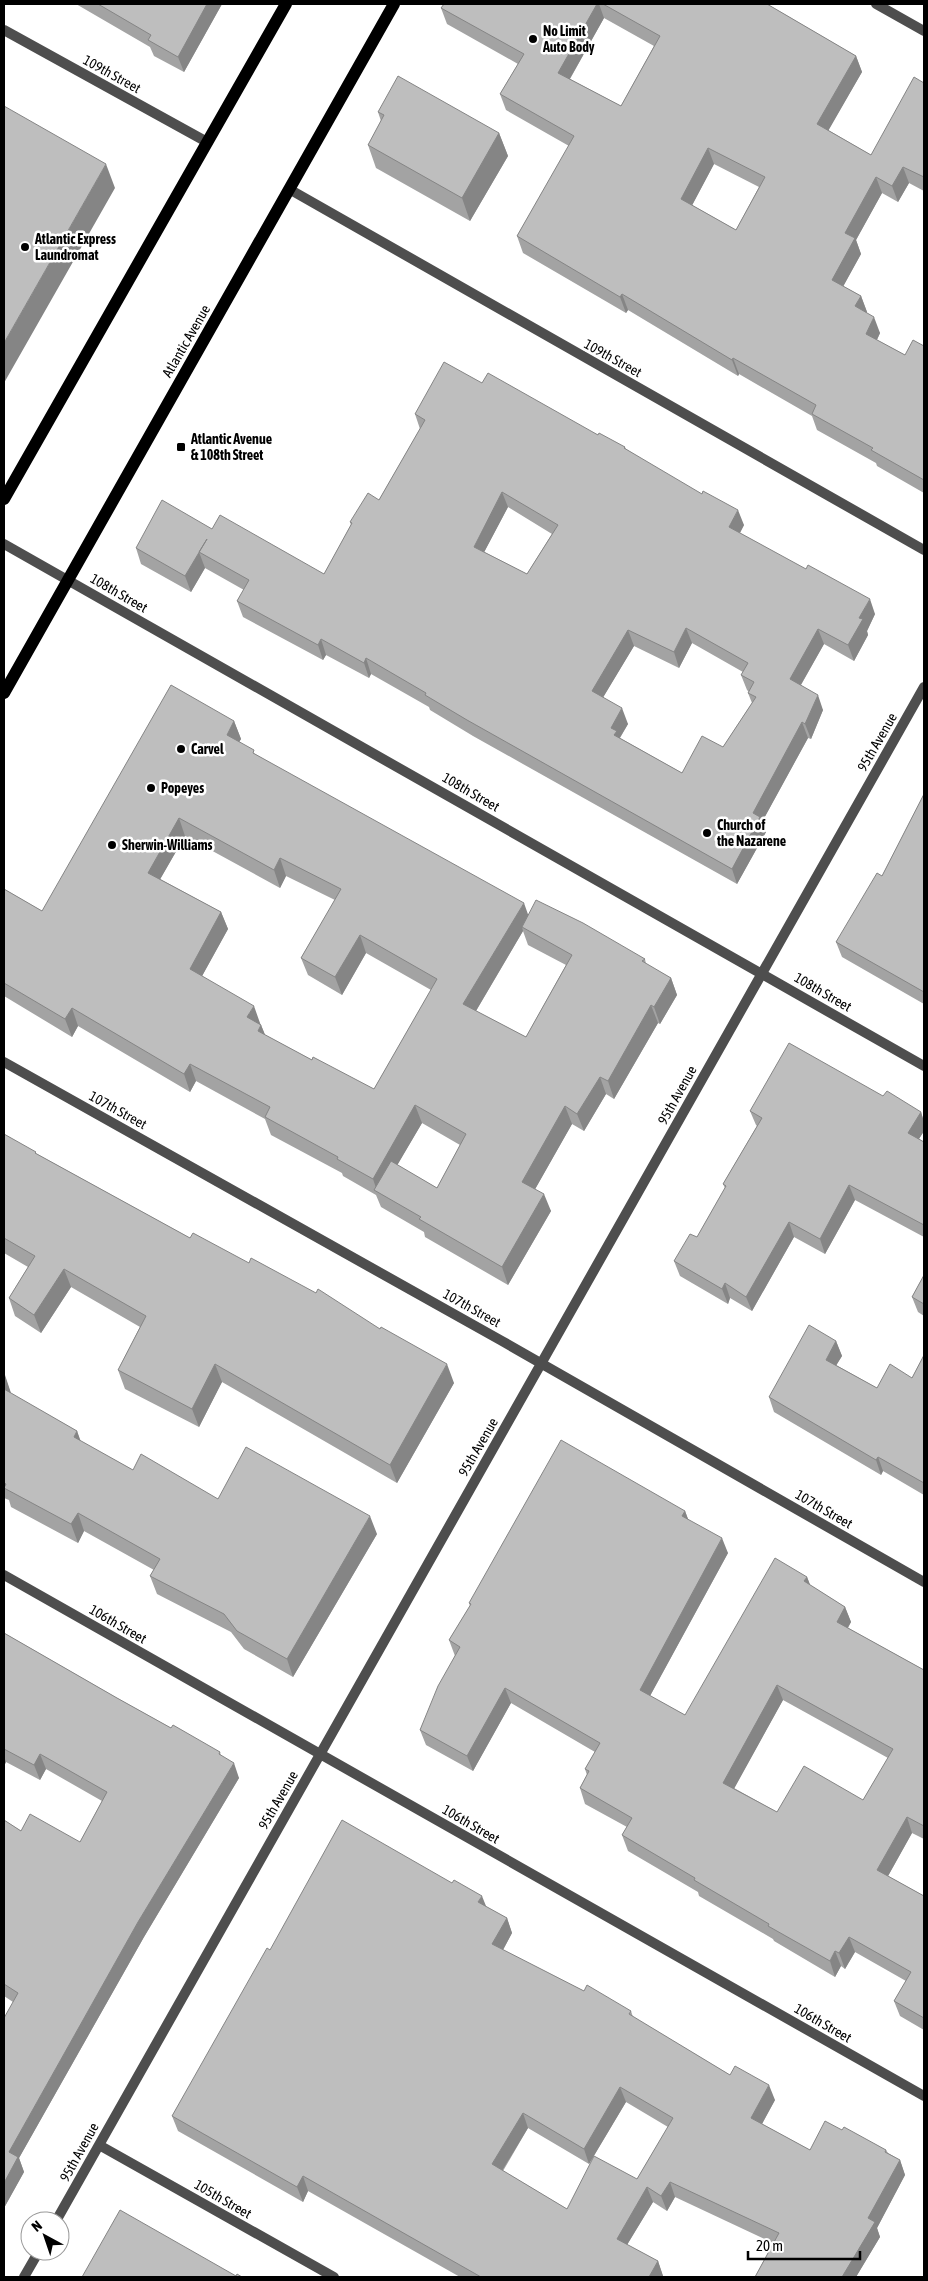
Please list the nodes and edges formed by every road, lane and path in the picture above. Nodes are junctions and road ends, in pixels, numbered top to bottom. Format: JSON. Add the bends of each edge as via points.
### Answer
{"nodes":[{"id":1,"x":286,"y":4,"type":"edge"},
{"id":2,"x":394,"y":4,"type":"edge"},
{"id":3,"x":876,"y":4,"type":"edge"},
{"id":4,"x":4,"y":30,"type":"edge"},
{"id":5,"x":924,"y":31,"type":"edge"},
{"id":6,"x":207,"y":142,"type":"junction"},
{"id":7,"x":289,"y":189,"type":"junction"},
{"id":8,"x":4,"y":498,"type":"edge"},
{"id":9,"x":4,"y":544,"type":"edge"},
{"id":10,"x":924,"y":550,"type":"edge"},
{"id":11,"x":68,"y":580,"type":"junction"},
{"id":12,"x":924,"y":687,"type":"edge"},
{"id":13,"x":4,"y":693,"type":"edge"},
{"id":14,"x":762,"y":973,"type":"junction"},
{"id":15,"x":4,"y":1062,"type":"edge"},
{"id":16,"x":924,"y":1066,"type":"edge"},
{"id":17,"x":541,"y":1364,"type":"junction"},
{"id":18,"x":4,"y":1575,"type":"edge"},
{"id":19,"x":924,"y":1582,"type":"edge"},
{"id":20,"x":320,"y":1754,"type":"junction"},
{"id":21,"x":924,"y":2096,"type":"edge"},
{"id":22,"x":99,"y":2145,"type":"junction"},
{"id":23,"x":62,"y":2211,"type":"edge"},
{"id":24,"x":33,"y":2261,"type":"edge"},
{"id":25,"x":24,"y":2277,"type":"edge"},
{"id":26,"x":334,"y":2277,"type":"edge"}],
"edges":[{"from":1,"to":6,"type":"main road"},
{"from":2,"to":7,"type":"main road","name":"Atlantic Avenue"},
{"from":3,"to":5,"type":"street"},
{"from":4,"to":6,"type":"street","name":"109th Street"},
{"from":6,"to":8,"type":"main road"},
{"from":7,"to":10,"type":"street","name":"109th Street"},
{"from":7,"to":11,"type":"main road","name":"Atlantic Avenue"},
{"from":9,"to":11,"type":"street","name":"108th Street"},
{"from":11,"to":13,"type":"main road","name":"Atlantic Avenue"},
{"from":11,"to":14,"type":"street","name":"108th Street"},
{"from":12,"to":14,"type":"street","name":"95th Avenue"},
{"from":14,"to":16,"type":"street","name":"108th Street"},
{"from":14,"to":17,"type":"street","name":"95th Avenue"},
{"from":15,"to":17,"type":"street","name":"107th Street"},
{"from":17,"to":19,"type":"street","name":"107th Street"},
{"from":17,"to":20,"type":"street","name":"95th Avenue"},
{"from":18,"to":20,"type":"street","name":"106th Street"},
{"from":20,"to":21,"type":"street","name":"106th Street"},
{"from":20,"to":22,"type":"street","name":"95th Avenue"},
{"from":22,"to":23,"type":"street","name":"95th Avenue"},
{"from":22,"to":26,"type":"street","name":"105th Street"},
{"from":24,"to":25,"type":"street"}]}
